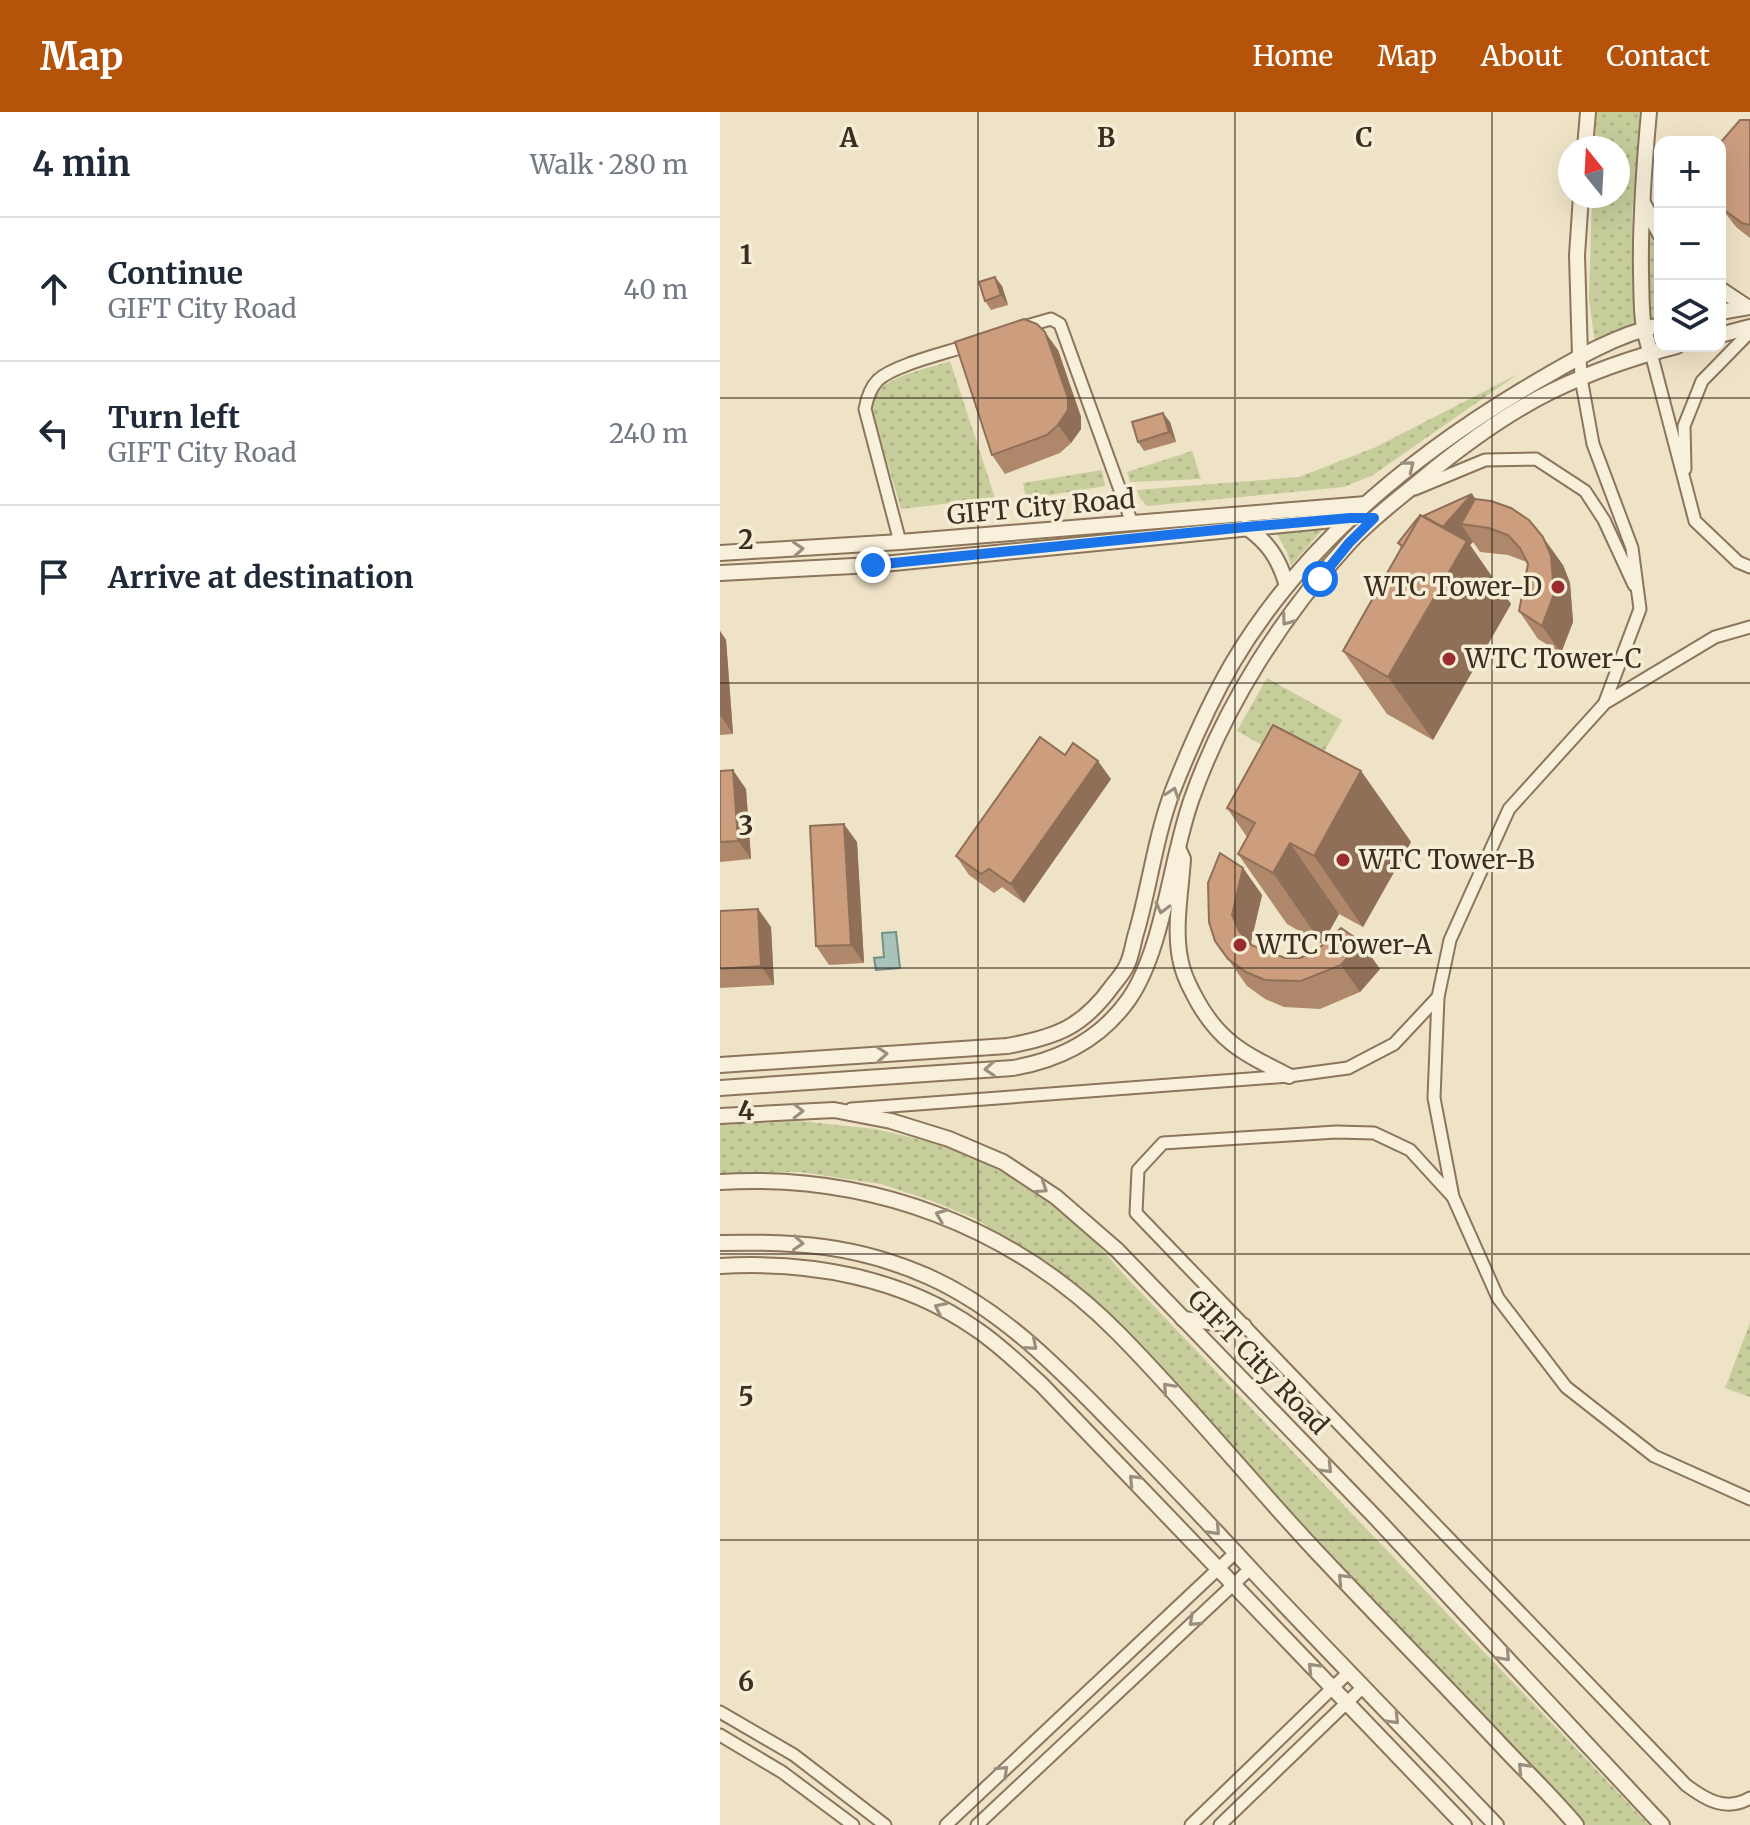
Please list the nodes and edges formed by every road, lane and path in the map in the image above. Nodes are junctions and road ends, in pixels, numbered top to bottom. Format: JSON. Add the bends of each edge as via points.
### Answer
{"nodes":[{"id":1,"x":1588,"y":112,"type":"edge"},
{"id":2,"x":1649,"y":112,"type":"edge"},
{"id":3,"x":1586,"y":136,"type":"edge"},
{"id":4,"x":1641,"y":199,"type":"junction"},
{"id":5,"x":1580,"y":208,"type":"edge"},
{"id":6,"x":1654,"y":223,"type":"edge"},
{"id":7,"x":1726,"y":293,"type":"edge"},
{"id":8,"x":1749,"y":307,"type":"edge"},
{"id":9,"x":1726,"y":311,"type":"edge"},
{"id":10,"x":1654,"y":326,"type":"edge"},
{"id":11,"x":1016,"y":329,"type":"edge"},
{"id":12,"x":1642,"y":329,"type":"junction"},
{"id":13,"x":1750,"y":330,"type":"edge"},
{"id":14,"x":1726,"y":334,"type":"edge"},
{"id":15,"x":988,"y":339,"type":"edge"},
{"id":16,"x":1655,"y":352,"type":"edge"},
{"id":17,"x":1651,"y":353,"type":"junction"},
{"id":18,"x":1580,"y":356,"type":"junction"},
{"id":19,"x":1581,"y":378,"type":"junction"},
{"id":20,"x":1685,"y":489,"type":"junction"},
{"id":21,"x":1407,"y":492,"type":"junction"},
{"id":22,"x":1394,"y":502,"type":"junction"},
{"id":23,"x":1365,"y":504,"type":"junction"},
{"id":24,"x":1350,"y":518,"type":"junction"},
{"id":25,"x":1374,"y":518,"type":"junction"},
{"id":26,"x":1132,"y":523,"type":"junction"},
{"id":27,"x":1246,"y":527,"type":"junction"},
{"id":28,"x":900,"y":542,"type":"junction"},
{"id":29,"x":720,"y":553,"type":"edge"},
{"id":30,"x":1750,"y":567,"type":"edge"},
{"id":31,"x":720,"y":573,"type":"edge"},
{"id":32,"x":1287,"y":586,"type":"junction"},
{"id":33,"x":1638,"y":595,"type":"junction"},
{"id":34,"x":1750,"y":627,"type":"edge"},
{"id":35,"x":1605,"y":703,"type":"junction"},
{"id":36,"x":1178,"y":845,"type":"junction"},
{"id":37,"x":1438,"y":997,"type":"junction"},
{"id":38,"x":720,"y":1065,"type":"edge"},
{"id":39,"x":1289,"y":1076,"type":"junction"},
{"id":40,"x":720,"y":1088,"type":"edge"},
{"id":41,"x":834,"y":1110,"type":"junction"},
{"id":42,"x":720,"y":1116,"type":"edge"},
{"id":43,"x":720,"y":1182,"type":"edge"},
{"id":44,"x":1453,"y":1197,"type":"junction"},
{"id":45,"x":720,"y":1243,"type":"edge"},
{"id":46,"x":720,"y":1266,"type":"edge"},
{"id":47,"x":1183,"y":1319,"type":"junction"},
{"id":48,"x":1244,"y":1326,"type":"junction"},
{"id":49,"x":1750,"y":1499,"type":"edge"},
{"id":50,"x":1236,"y":1552,"type":"junction"},
{"id":51,"x":1218,"y":1568,"type":"junction"},
{"id":52,"x":1251,"y":1568,"type":"junction"},
{"id":53,"x":1233,"y":1584,"type":"junction"},
{"id":54,"x":1311,"y":1631,"type":"junction"},
{"id":55,"x":1294,"y":1648,"type":"junction"},
{"id":56,"x":1349,"y":1672,"type":"junction"},
{"id":57,"x":1363,"y":1687,"type":"junction"},
{"id":58,"x":1333,"y":1688,"type":"junction"},
{"id":59,"x":1347,"y":1703,"type":"junction"},
{"id":60,"x":720,"y":1712,"type":"edge"},
{"id":61,"x":720,"y":1735,"type":"edge"},
{"id":62,"x":1750,"y":1798,"type":"edge"},
{"id":63,"x":853,"y":1825,"type":"edge"},
{"id":64,"x":885,"y":1825,"type":"edge"},
{"id":65,"x":946,"y":1825,"type":"edge"},
{"id":66,"x":977,"y":1825,"type":"edge"},
{"id":67,"x":1191,"y":1825,"type":"edge"},
{"id":68,"x":1220,"y":1825,"type":"edge"},
{"id":69,"x":1464,"y":1825,"type":"edge"},
{"id":70,"x":1496,"y":1825,"type":"edge"},
{"id":71,"x":1576,"y":1825,"type":"edge"},
{"id":72,"x":1662,"y":1825,"type":"edge"}],
"edges":[{"from":1,"to":3,"type":"street"},
{"from":2,"to":4,"type":"street"},
{"from":4,"to":6,"type":"street"},
{"from":4,"to":12,"type":"street"},
{"from":5,"to":18,"type":"street"},
{"from":7,"to":8,"type":"street"},
{"from":8,"to":9,"type":"street"},
{"from":10,"to":12,"type":"street"},
{"from":11,"to":26,"type":"street","via":[[1051,319],[1060,324]]},
{"from":12,"to":17,"type":"street"},
{"from":12,"to":18,"type":"street"},
{"from":13,"to":14,"type":"street"},
{"from":13,"to":20,"type":"street","via":[[1702,381],[1684,426]]},
{"from":15,"to":28,"type":"street","via":[[889,373],[870,391],[865,409]]},
{"from":16,"to":17,"type":"street"},
{"from":17,"to":19,"type":"street"},
{"from":17,"to":20,"type":"street"},
{"from":18,"to":19,"type":"street"},
{"from":23,"to":18,"type":"street","one_way":true,"via":[[1412,463],[1496,405]]},
{"from":19,"to":21,"type":"street","via":[[1497,423]]},
{"from":19,"to":33,"type":"street","via":[[1593,444],[1632,548]]},
{"from":20,"to":30,"type":"street","via":[[1695,521]]},
{"from":21,"to":22,"type":"street"},
{"from":21,"to":33,"type":"street","via":[[1485,460],[1536,459],[1585,491]]},
{"from":22,"to":23,"type":"street","name":"GIFT City Road"},
{"from":22,"to":25,"type":"street"},
{"from":23,"to":24,"type":"street"},
{"from":23,"to":26,"type":"street","name":"GIFT City Road"},
{"from":24,"to":25,"type":"street","name":"GIFT City Road"},
{"from":24,"to":27,"type":"street","name":"GIFT City Road"},
{"from":24,"to":32,"type":"street"},
{"from":25,"to":36,"type":"street","one_way":true,"via":[[1286,619],[1256,667],[1192,797]]},
{"from":26,"to":28,"type":"street","name":"GIFT City Road"},
{"from":27,"to":31,"type":"street","name":"GIFT City Road","via":[[873,565]]},
{"from":27,"to":32,"type":"street","via":[[1265,540]]},
{"from":29,"to":28,"type":"street","name":"GIFT City Road","one_way":true},
{"from":38,"to":32,"type":"street","one_way":true,"via":[[1007,1046],[1044,1040],[1078,1023],[1127,966],[1172,793],[1189,751],[1233,663]]},
{"from":33,"to":35,"type":"street","via":[[1640,609]]},
{"from":34,"to":35,"type":"street","via":[[1715,637]]},
{"from":35,"to":37,"type":"street","via":[[1509,809],[1450,940]]},
{"from":36,"to":39,"type":"street","via":[[1183,859],[1178,935],[1187,982],[1224,1039]]},
{"from":36,"to":40,"type":"street","one_way":true,"via":[[1143,975],[1110,1023],[1067,1052],[1013,1068]]},
{"from":37,"to":39,"type":"street","via":[[1394,1044],[1348,1068]]},
{"from":37,"to":44,"type":"street","via":[[1434,1098]]},
{"from":39,"to":41,"type":"street"},
{"from":42,"to":41,"type":"street","name":"GIFT City Road","one_way":true},
{"from":41,"to":47,"type":"street","name":"GIFT City Road","one_way":true,"via":[[891,1121],[1003,1162],[1056,1197]]},
{"from":71,"to":43,"type":"street","one_way":true,"via":[[1313,1548],[1118,1332],[1059,1281],[972,1227],[863,1191],[811,1182]]},
{"from":44,"to":48,"type":"street","via":[[1410,1150],[1374,1133],[1163,1143],[1138,1170],[1136,1213]]},
{"from":44,"to":49,"type":"street","via":[[1498,1298],[1566,1387],[1654,1456]]},
{"from":45,"to":50,"type":"street","one_way":true,"via":[[781,1242],[841,1249],[929,1277],[960,1294],[1033,1345]]},
{"from":51,"to":46,"type":"street","one_way":true,"via":[[1041,1384],[975,1328],[940,1307],[856,1276],[782,1265]]},
{"from":47,"to":48,"type":"street"},
{"from":47,"to":72,"type":"street","name":"GIFT City Road","one_way":true},
{"from":48,"to":62,"type":"street","via":[[1686,1785],[1724,1806]]},
{"from":50,"to":51,"type":"street"},
{"from":50,"to":52,"type":"street"},
{"from":51,"to":53,"type":"street"},
{"from":65,"to":51,"type":"street","one_way":true},
{"from":52,"to":53,"type":"street"},
{"from":52,"to":54,"type":"street"},
{"from":53,"to":55,"type":"street"},
{"from":53,"to":66,"type":"street","one_way":true},
{"from":54,"to":55,"type":"street"},
{"from":54,"to":56,"type":"street"},
{"from":58,"to":55,"type":"street","one_way":true},
{"from":56,"to":57,"type":"street"},
{"from":56,"to":58,"type":"street"},
{"from":57,"to":59,"type":"street"},
{"from":57,"to":70,"type":"street","one_way":true},
{"from":58,"to":59,"type":"street"},
{"from":58,"to":67,"type":"street"},
{"from":59,"to":68,"type":"street"},
{"from":59,"to":69,"type":"street"},
{"from":60,"to":64,"type":"street","via":[[804,1762]]},
{"from":61,"to":63,"type":"street","via":[[782,1772]]}]}
